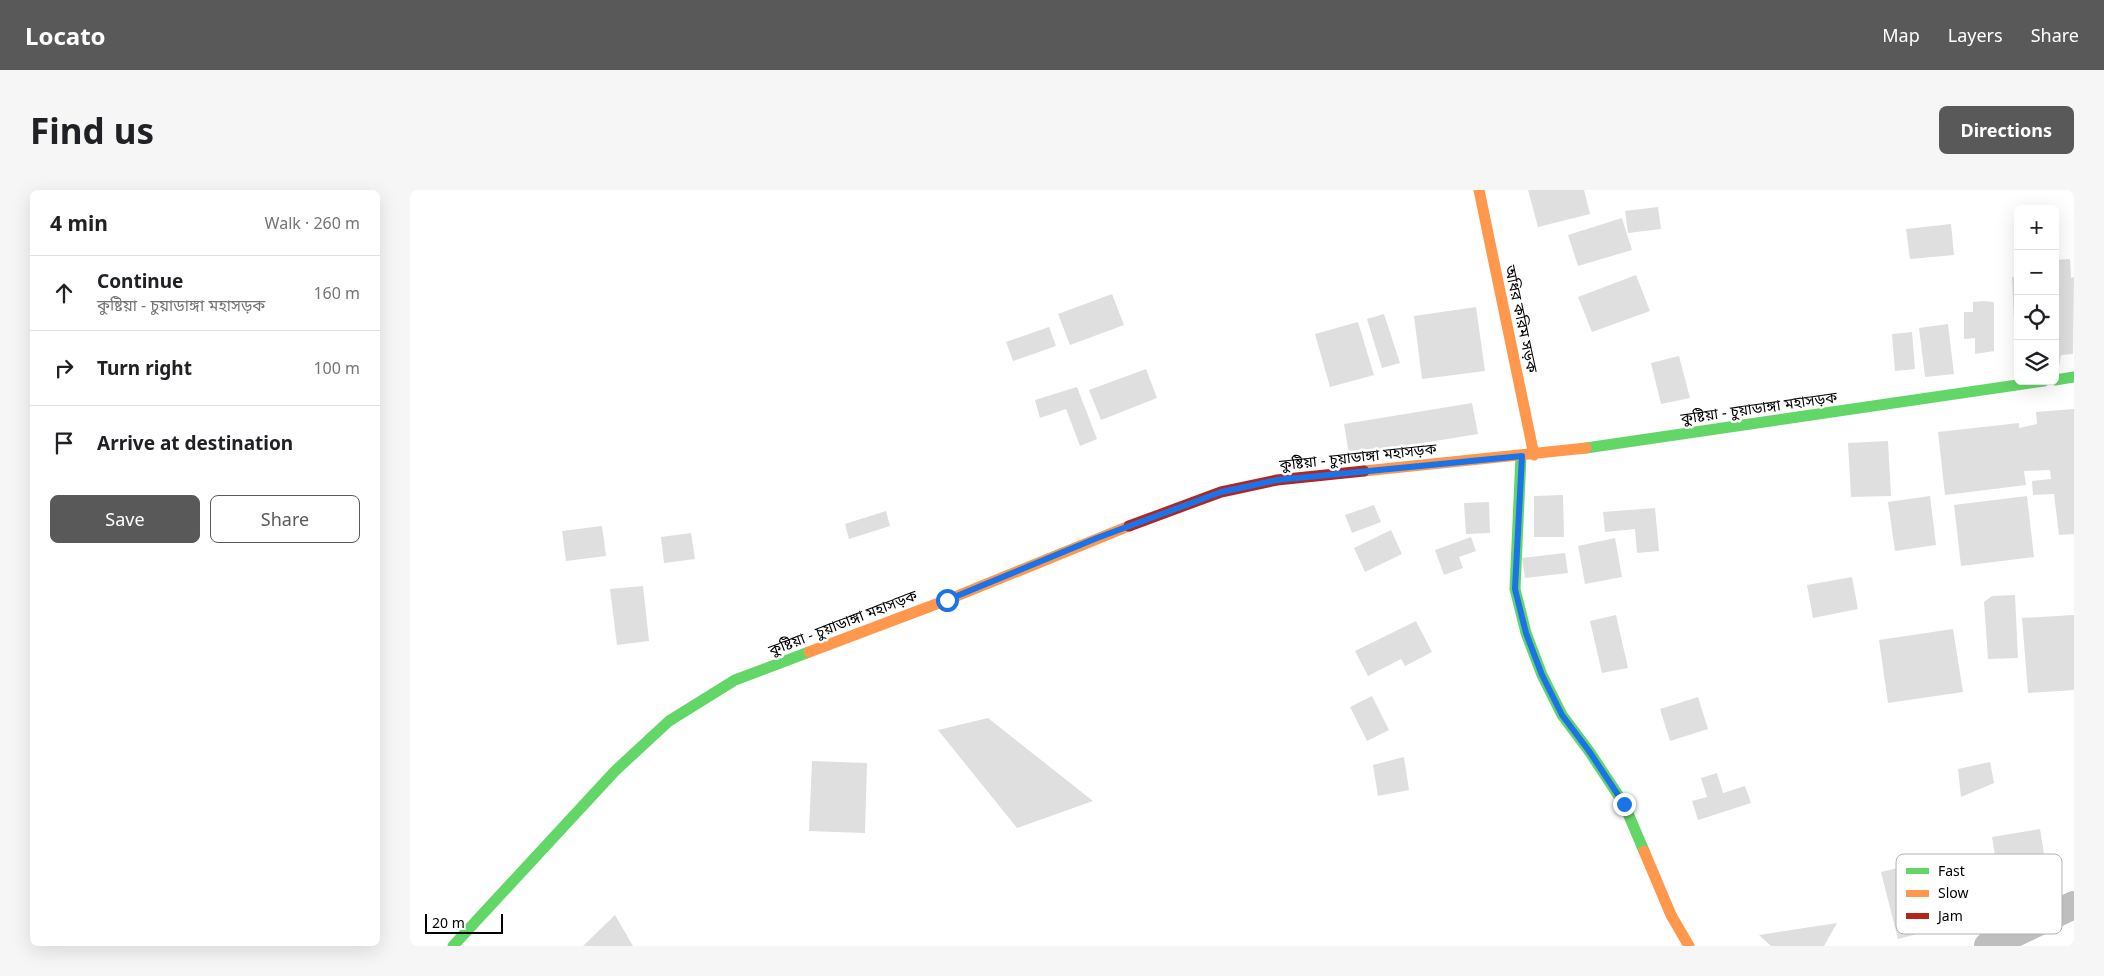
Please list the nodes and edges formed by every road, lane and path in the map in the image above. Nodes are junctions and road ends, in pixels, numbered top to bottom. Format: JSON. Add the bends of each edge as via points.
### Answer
{"nodes":[{"id":1,"x":1479,"y":190,"type":"edge"},
{"id":2,"x":2074,"y":377,"type":"edge"},
{"id":3,"x":2059,"y":379,"type":"edge"},
{"id":4,"x":2016,"y":385,"type":"edge"},
{"id":5,"x":1534,"y":455,"type":"junction"},
{"id":6,"x":1522,"y":456,"type":"junction"},
{"id":7,"x":2074,"y":905,"type":"edge"},
{"id":8,"x":2062,"y":911,"type":"edge"},
{"id":9,"x":2013,"y":934,"type":"edge"},
{"id":10,"x":453,"y":946,"type":"edge"},
{"id":11,"x":1689,"y":946,"type":"edge"},
{"id":12,"x":1988,"y":946,"type":"edge"}],
"edges":[{"from":1,"to":5,"type":"main road","name":"অধির করিম সড়ক"},
{"from":2,"to":3,"type":"main road"},
{"from":4,"to":5,"type":"main road","name":"কুষ্টিয়া - চুয়াডাঙ্গা মহাসড়ক"},
{"from":5,"to":6,"type":"main road","name":"কুষ্টিয়া - চুয়াডাঙ্গা মহাসড়ক"},
{"from":6,"to":10,"type":"main road","name":"কুষ্টিয়া - চুয়াডাঙ্গা মহাসড়ক","via":[[1277,480],[1221,492],[735,680],[670,721],[622,765]]},
{"from":6,"to":11,"type":"main road","via":[[1515,589],[1526,633],[1562,715],[1624,804],[1671,915]]},
{"from":7,"to":8,"type":"street"},
{"from":9,"to":12,"type":"street"}]}
